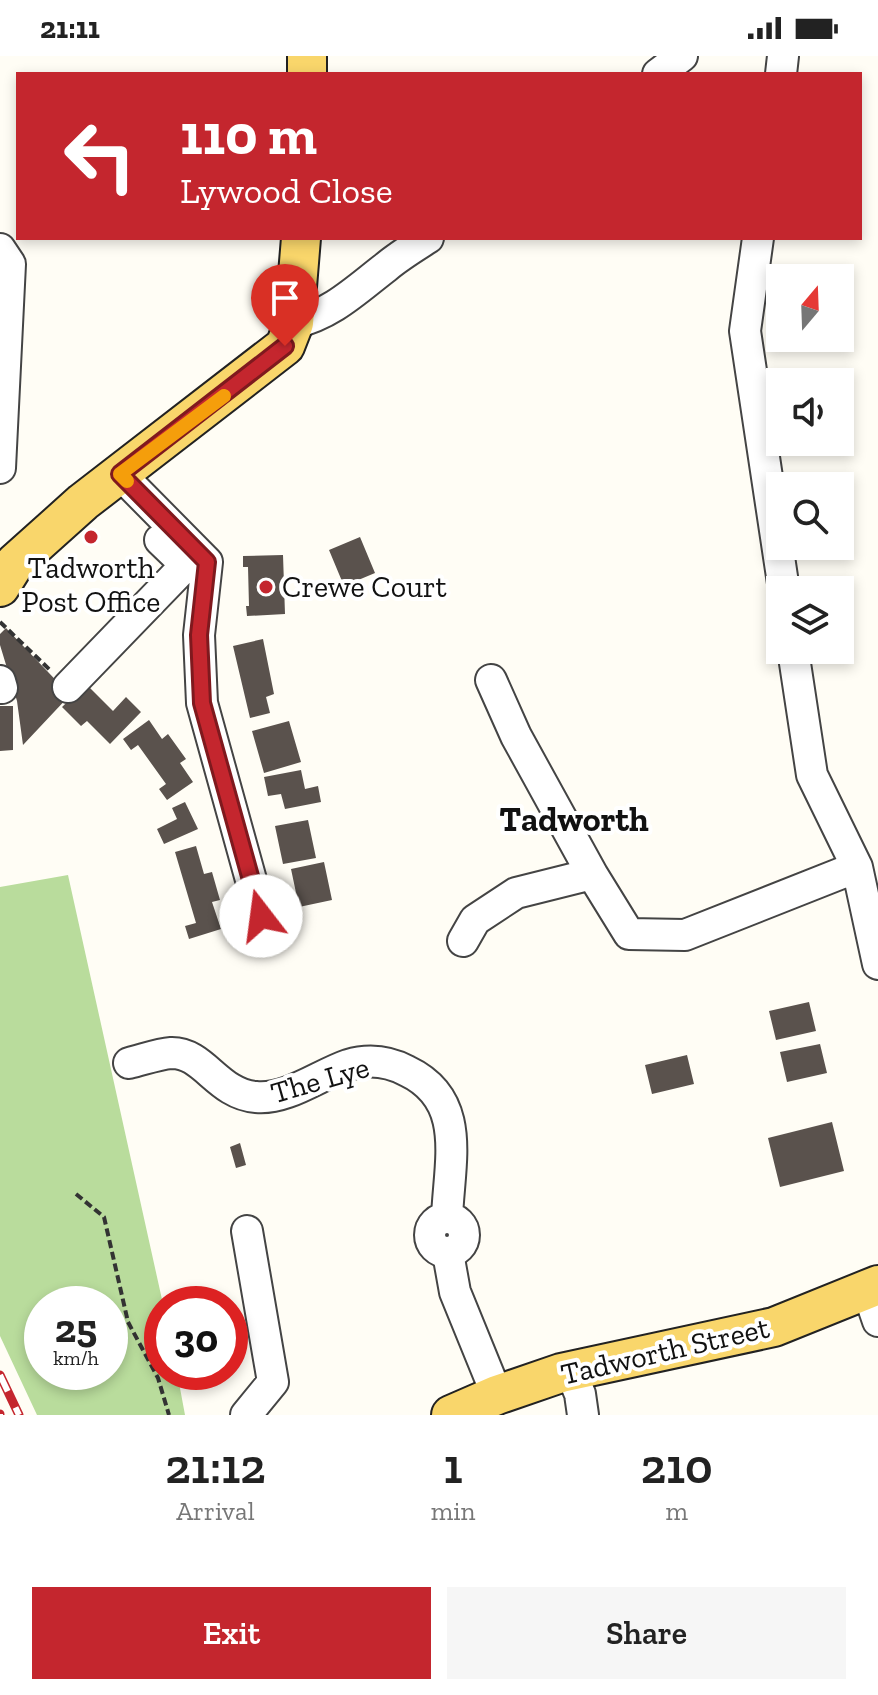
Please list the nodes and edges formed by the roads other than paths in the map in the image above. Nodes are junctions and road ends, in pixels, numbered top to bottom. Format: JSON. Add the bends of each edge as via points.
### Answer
{"nodes":[{"id":1,"x":682,"y":56,"type":"edge"},
{"id":2,"x":661,"y":72,"type":"edge"},
{"id":3,"x":301,"y":240,"type":"edge"},
{"id":4,"x":425,"y":240,"type":"edge"},
{"id":5,"x":758,"y":240,"type":"edge"},
{"id":6,"x":0,"y":249,"type":"edge"},
{"id":7,"x":294,"y":323,"type":"junction"},
{"id":8,"x":0,"y":468,"type":"edge"},
{"id":9,"x":112,"y":480,"type":"junction"},
{"id":10,"x":5,"y":567,"type":"edge"},
{"id":11,"x":782,"y":576,"type":"edge"},
{"id":12,"x":795,"y":664,"type":"edge"},
{"id":13,"x":59,"y":678,"type":"road end"},
{"id":14,"x":491,"y":680,"type":"dead end"},
{"id":15,"x":857,"y":867,"type":"junction"},
{"id":16,"x":592,"y":874,"type":"junction"},
{"id":17,"x":261,"y":916,"type":"dead end"},
{"id":18,"x":463,"y":941,"type":"dead end"},
{"id":19,"x":878,"y":964,"type":"edge"},
{"id":20,"x":129,"y":1063,"type":"dead end"},
{"id":21,"x":247,"y":1231,"type":"dead end"},
{"id":22,"x":874,"y":1298,"type":"edge"},
{"id":23,"x":570,"y":1370,"type":"junction"},
{"id":24,"x":497,"y":1395,"type":"junction"},
{"id":25,"x":246,"y":1415,"type":"edge"},
{"id":26,"x":451,"y":1415,"type":"edge"},
{"id":27,"x":583,"y":1415,"type":"edge"}],
"edges":[{"from":1,"to":2,"type":"street"},
{"from":3,"to":7,"type":"main road"},
{"from":4,"to":7,"type":"street","via":[[338,305]]},
{"from":5,"to":11,"type":"street","via":[[745,331]]},
{"from":6,"to":8,"type":"street","via":[[10,264]]},
{"from":7,"to":9,"type":"main road","via":[[285,346]]},
{"from":9,"to":10,"type":"main road"},
{"from":9,"to":13,"type":"street","via":[[186,565]]},
{"from":9,"to":17,"type":"street","via":[[207,562],[199,635],[202,703]]},
{"from":12,"to":15,"type":"street","via":[[812,775]]},
{"from":14,"to":16,"type":"street"},
{"from":15,"to":16,"type":"street","via":[[685,935],[629,934]]},
{"from":15,"to":19,"type":"street"},
{"from":16,"to":18,"type":"street","via":[[516,893],[475,920]]},
{"from":20,"to":24,"type":"street","name":"The Lye","via":[[184,1055],[227,1088],[258,1098],[368,1061],[423,1079],[437,1093],[451,1123],[447,1218],[460,1222],[465,1235],[460,1248],[448,1253],[455,1292]]},
{"from":21,"to":25,"type":"street","via":[[273,1382]]},
{"from":22,"to":23,"type":"main road","name":"Tadworth Street","via":[[774,1327]]},
{"from":23,"to":24,"type":"main road","name":"Tadworth Street"},
{"from":23,"to":27,"type":"street"},
{"from":24,"to":26,"type":"main road","name":"Tadworth Street"}]}
